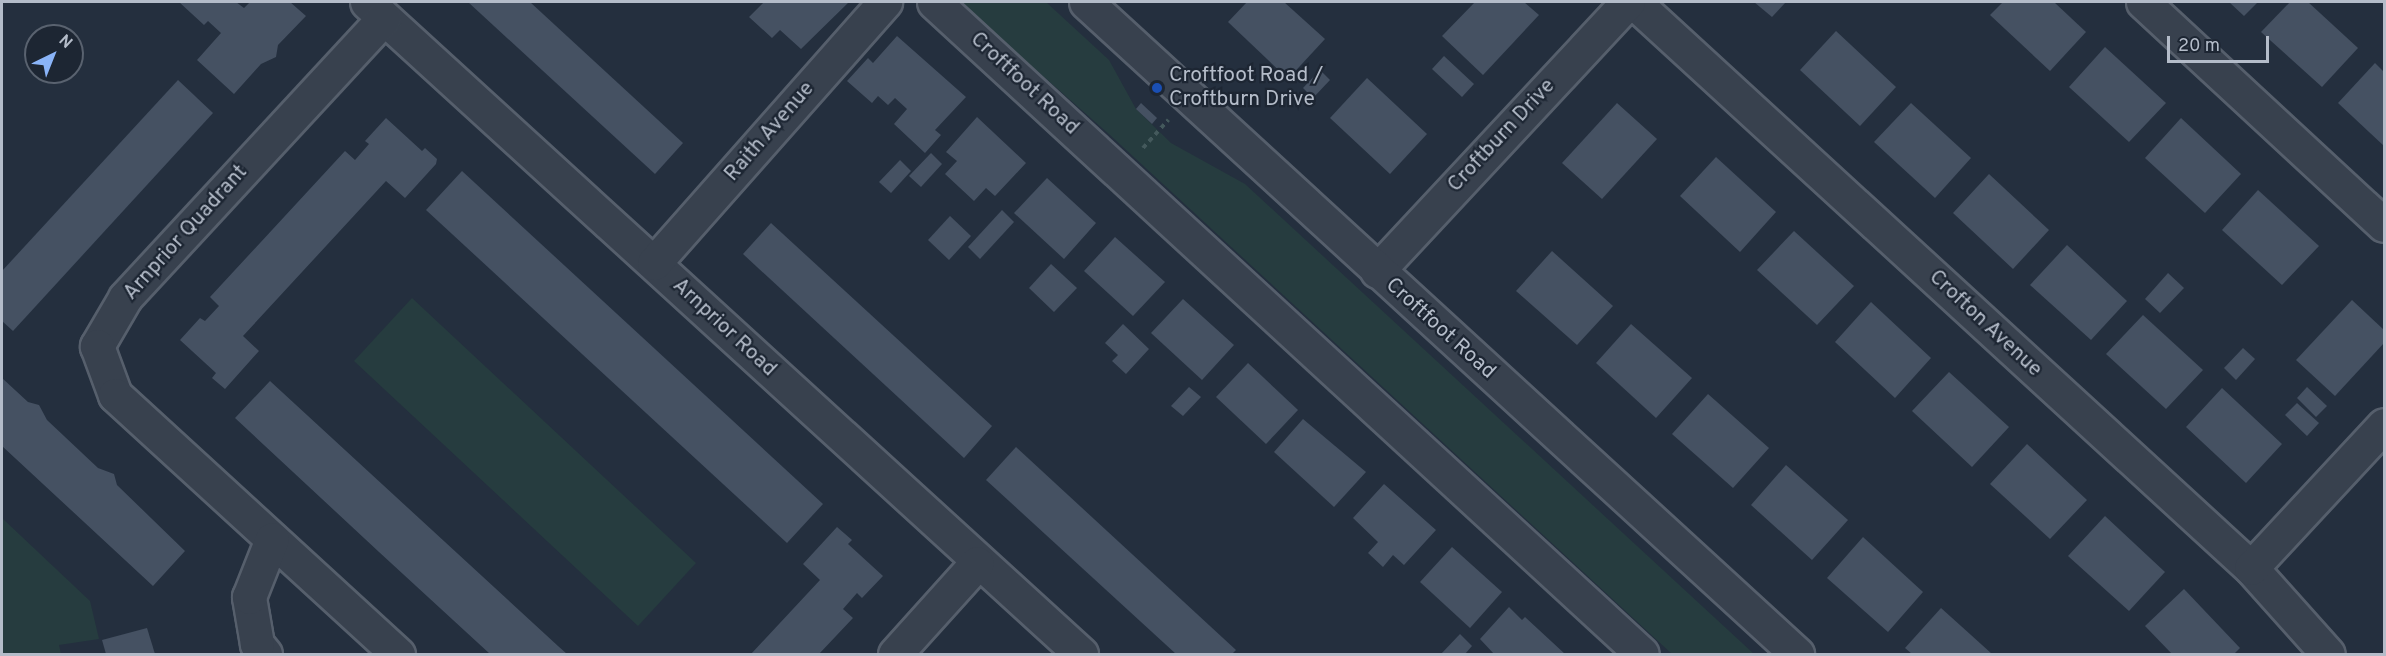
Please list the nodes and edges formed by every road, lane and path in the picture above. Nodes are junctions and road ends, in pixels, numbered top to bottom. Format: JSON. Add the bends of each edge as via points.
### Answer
{"nodes":[{"id":1,"x":885,"y":2,"type":"edge"},
{"id":2,"x":934,"y":2,"type":"edge"},
{"id":3,"x":1086,"y":2,"type":"edge"},
{"id":4,"x":1628,"y":2,"type":"edge"},
{"id":5,"x":1634,"y":2,"type":"edge"},
{"id":6,"x":2143,"y":2,"type":"edge"},
{"id":7,"x":375,"y":10,"type":"edge"},
{"id":8,"x":1188,"y":96,"type":"junction"},
{"id":9,"x":1120,"y":173,"type":"junction"},
{"id":10,"x":2385,"y":225,"type":"edge"},
{"id":11,"x":654,"y":263,"type":"junction"},
{"id":12,"x":1377,"y":271,"type":"junction"},
{"id":13,"x":2385,"y":426,"type":"edge"},
{"id":14,"x":272,"y":539,"type":"junction"},
{"id":15,"x":977,"y":562,"type":"junction"},
{"id":16,"x":2251,"y":568,"type":"junction"},
{"id":17,"x":265,"y":654,"type":"edge"},
{"id":18,"x":398,"y":654,"type":"edge"},
{"id":19,"x":895,"y":654,"type":"edge"},
{"id":20,"x":1081,"y":654,"type":"edge"},
{"id":21,"x":1642,"y":654,"type":"edge"},
{"id":22,"x":1797,"y":654,"type":"edge"},
{"id":23,"x":2328,"y":654,"type":"edge"}],
"edges":[{"from":1,"to":11,"type":"street","name":"Raith Avenue"},
{"from":2,"to":9,"type":"street","name":"Croftfoot Road"},
{"from":3,"to":8,"type":"street","name":"Croftfoot Road"},
{"from":4,"to":12,"type":"street","name":"Croftburn Drive"},
{"from":5,"to":16,"type":"street","name":"Crofton Avenue"},
{"from":6,"to":10,"type":"street"},
{"from":7,"to":11,"type":"street","name":"Arnprior Road"},
{"from":7,"to":14,"type":"street","name":"Arnprior Quadrant","via":[[125,298],[97,346],[116,395]]},
{"from":8,"to":9,"type":"path"},
{"from":8,"to":12,"type":"street","name":"Croftfoot Road"},
{"from":9,"to":21,"type":"street","name":"Croftfoot Road"},
{"from":11,"to":15,"type":"street","name":"Arnprior Road"},
{"from":12,"to":22,"type":"street","name":"Croftfoot Road"},
{"from":13,"to":16,"type":"street"},
{"from":14,"to":17,"type":"street","via":[[249,597],[257,644]]},
{"from":14,"to":18,"type":"street","name":"Arnprior Quadrant"},
{"from":15,"to":19,"type":"street"},
{"from":15,"to":20,"type":"street","name":"Arnprior Road"},
{"from":16,"to":23,"type":"street","name":"Crofton Avenue"}]}
